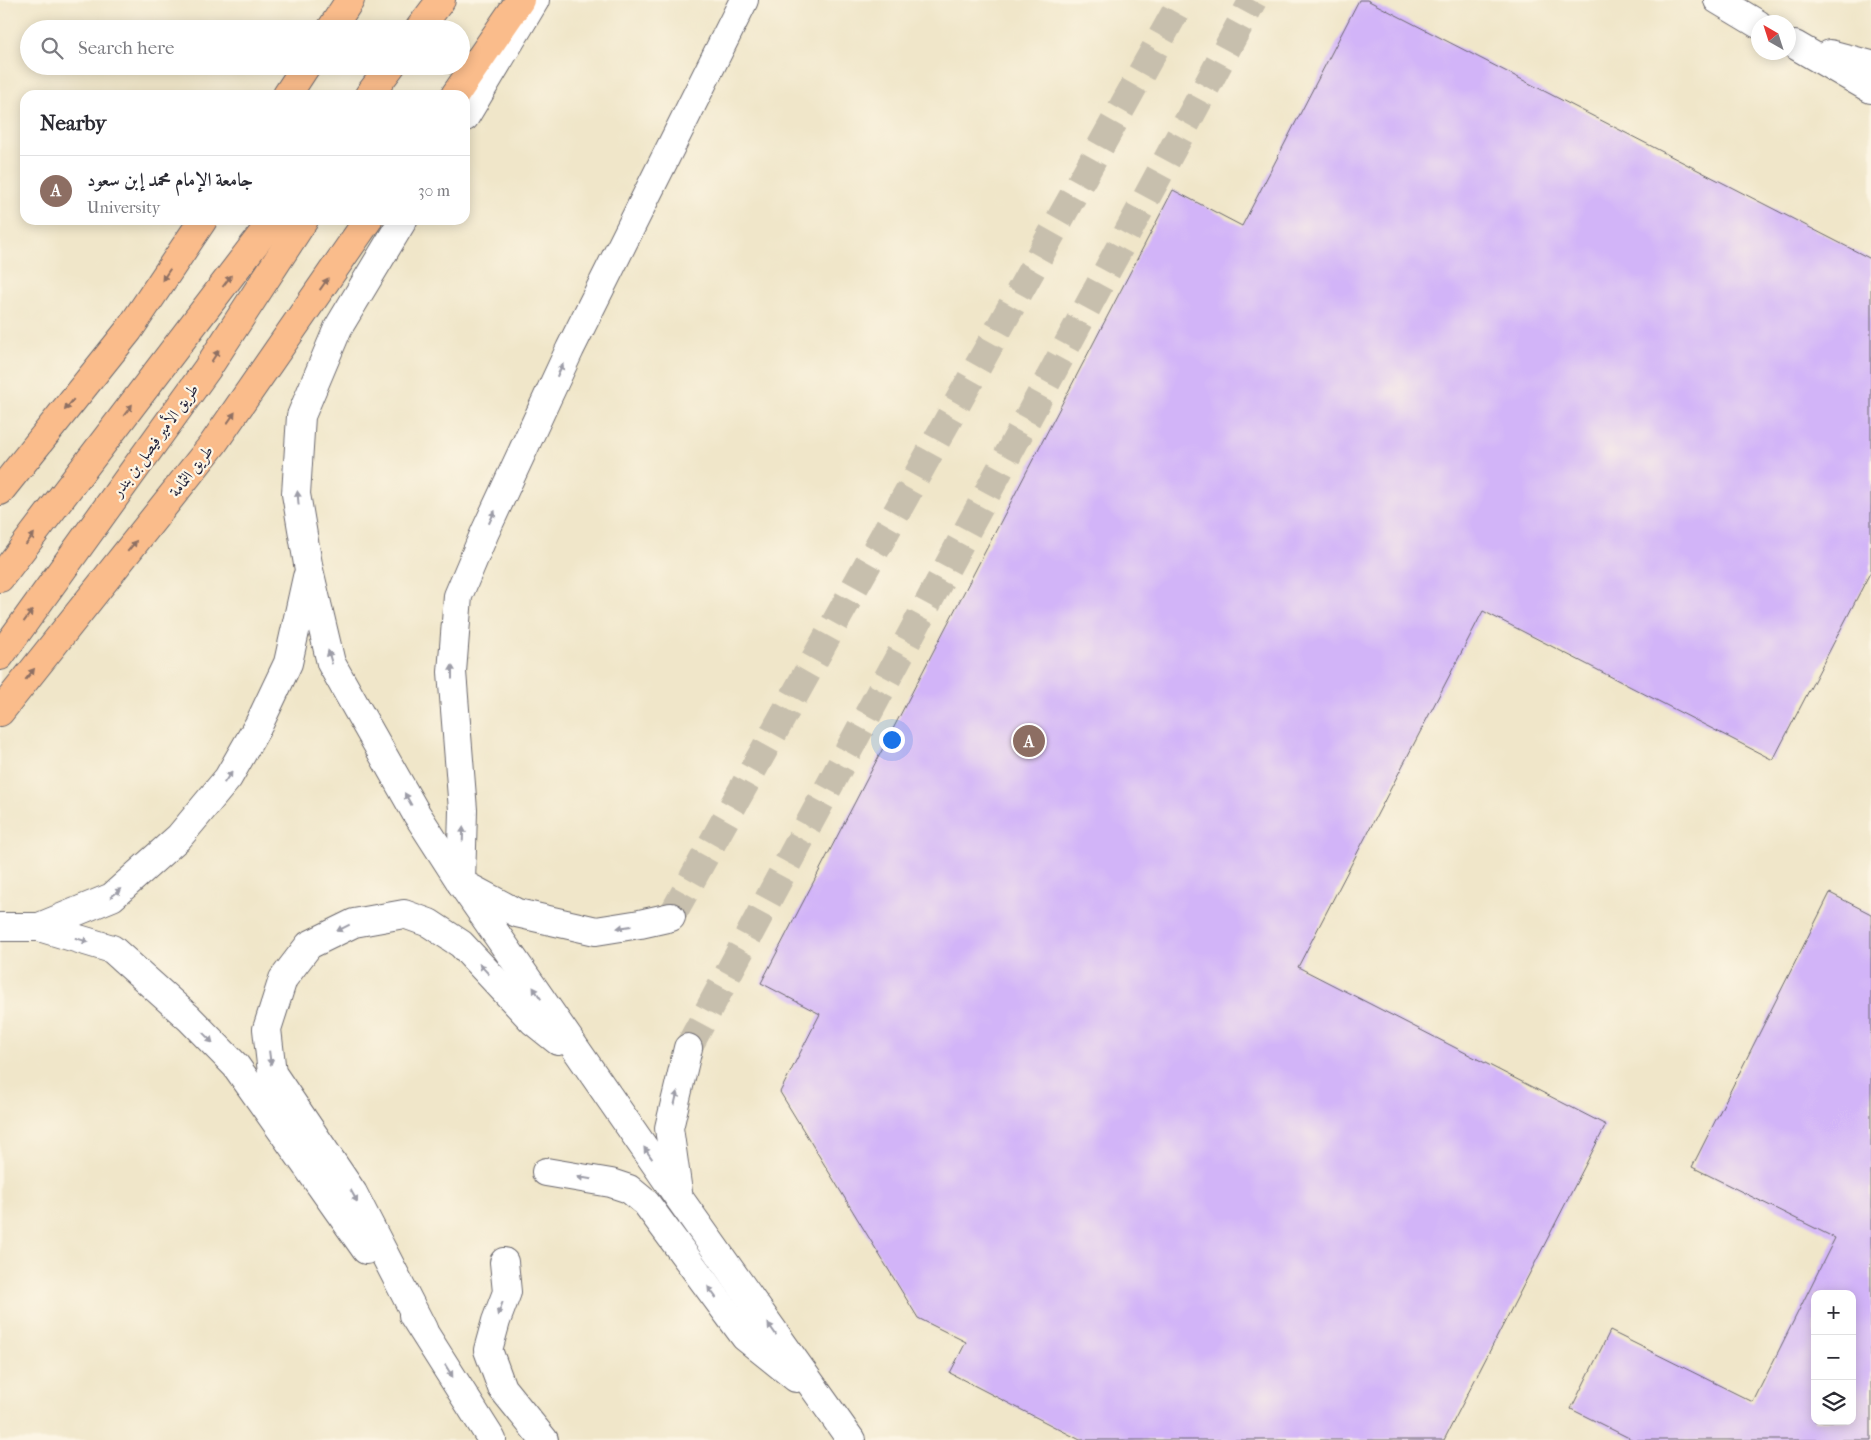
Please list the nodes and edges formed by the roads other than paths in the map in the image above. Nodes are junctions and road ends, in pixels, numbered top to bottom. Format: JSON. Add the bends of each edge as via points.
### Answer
{"nodes":[{"id":1,"x":350,"y":0,"type":"edge"},
{"id":2,"x":441,"y":0,"type":"edge"},
{"id":3,"x":449,"y":0,"type":"edge"},
{"id":4,"x":520,"y":0,"type":"edge"},
{"id":5,"x":535,"y":0,"type":"edge"},
{"id":6,"x":744,"y":0,"type":"edge"},
{"id":7,"x":1718,"y":0,"type":"edge"},
{"id":8,"x":337,"y":20,"type":"edge"},
{"id":9,"x":426,"y":20,"type":"edge"},
{"id":10,"x":436,"y":20,"type":"edge"},
{"id":11,"x":1751,"y":20,"type":"edge"},
{"id":12,"x":1796,"y":44,"type":"edge"},
{"id":13,"x":1796,"y":45,"type":"edge"},
{"id":14,"x":1871,"y":65,"type":"edge"},
{"id":15,"x":470,"y":72,"type":"edge"},
{"id":16,"x":300,"y":75,"type":"edge"},
{"id":17,"x":384,"y":75,"type":"edge"},
{"id":18,"x":400,"y":75,"type":"edge"},
{"id":19,"x":468,"y":75,"type":"edge"},
{"id":20,"x":1871,"y":89,"type":"edge"},
{"id":21,"x":290,"y":90,"type":"edge"},
{"id":22,"x":373,"y":90,"type":"edge"},
{"id":23,"x":390,"y":90,"type":"edge"},
{"id":24,"x":457,"y":90,"type":"edge"},
{"id":25,"x":470,"y":109,"type":"edge"},
{"id":26,"x":200,"y":225,"type":"edge"},
{"id":27,"x":269,"y":225,"type":"edge"},
{"id":28,"x":301,"y":225,"type":"edge"},
{"id":29,"x":365,"y":225,"type":"edge"},
{"id":30,"x":400,"y":225,"type":"edge"},
{"id":31,"x":0,"y":491,"type":"edge"},
{"id":32,"x":309,"y":570,"type":"junction"},
{"id":33,"x":0,"y":578,"type":"edge"},
{"id":34,"x":0,"y":656,"type":"edge"},
{"id":35,"x":0,"y":712,"type":"edge"},
{"id":36,"x":461,"y":883,"type":"junction"},
{"id":37,"x":672,"y":917,"type":"dead end"},
{"id":38,"x":0,"y":927,"type":"edge"},
{"id":39,"x":40,"y":927,"type":"junction"},
{"id":40,"x":688,"y":1048,"type":"tunnel mouth"},
{"id":41,"x":584,"y":1062,"type":"junction"},
{"id":42,"x":546,"y":1172,"type":"dead end"},
{"id":43,"x":679,"y":1198,"type":"junction"},
{"id":44,"x":504,"y":1262,"type":"dead end"},
{"id":45,"x":423,"y":1329,"type":"junction"},
{"id":46,"x":822,"y":1399,"type":"junction"},
{"id":47,"x":492,"y":1440,"type":"edge"},
{"id":48,"x":544,"y":1440,"type":"edge"},
{"id":49,"x":843,"y":1440,"type":"edge"},
{"id":50,"x":851,"y":1440,"type":"edge"}],
"edges":[{"from":1,"to":8,"type":"main road"},
{"from":2,"to":9,"type":"main road"},
{"from":3,"to":10,"type":"main road"},
{"from":4,"to":15,"type":"main road"},
{"from":5,"to":25,"type":"street"},
{"from":36,"to":6,"type":"street","one_way":true,"via":[[463,810],[452,672],[458,596],[570,350]]},
{"from":7,"to":11,"type":"street"},
{"from":12,"to":14,"type":"street"},
{"from":13,"to":20,"type":"street"},
{"from":16,"to":21,"type":"main road"},
{"from":17,"to":22,"type":"main road"},
{"from":18,"to":23,"type":"main road"},
{"from":19,"to":24,"type":"main road"},
{"from":26,"to":31,"type":"main road","one_way":true,"via":[[129,330]]},
{"from":33,"to":27,"type":"main road","one_way":true},
{"from":34,"to":28,"type":"main road","name":"طريق الأمير فيصل بن بندر","one_way":true,"via":[[207,369]]},
{"from":35,"to":29,"type":"main road","name":"طريق الثمامة","one_way":true,"via":[[213,444]]},
{"from":32,"to":30,"type":"street","one_way":true,"via":[[296,494],[301,416],[338,328]]},
{"from":36,"to":32,"type":"street","one_way":true,"via":[[416,813],[331,663]]},
{"from":39,"to":32,"type":"street","one_way":true,"via":[[112,897],[179,837],[228,778],[259,724],[288,663]]},
{"from":37,"to":36,"type":"street","one_way":true,"via":[[596,931],[518,913]]},
{"from":41,"to":36,"type":"street","one_way":true},
{"from":38,"to":39,"type":"street"},
{"from":39,"to":45,"type":"street","one_way":true,"via":[[112,949],[189,1018],[236,1066]]},
{"from":43,"to":40,"type":"street","one_way":true,"via":[[669,1128]]},
{"from":43,"to":41,"type":"street","one_way":true},
{"from":41,"to":45,"type":"street","one_way":true,"via":[[534,1021],[460,944],[429,923],[404,914],[354,923],[310,945],[283,979],[267,1029],[272,1073],[353,1192]]},
{"from":46,"to":42,"type":"street","one_way":true,"via":[[745,1337],[646,1203],[629,1189],[611,1182]]},
{"from":46,"to":43,"type":"street","one_way":true},
{"from":44,"to":48,"type":"street","one_way":true,"via":[[507,1292],[488,1350],[502,1388]]},
{"from":45,"to":47,"type":"street","one_way":true},
{"from":46,"to":49,"type":"street"},
{"from":46,"to":50,"type":"street"}]}
